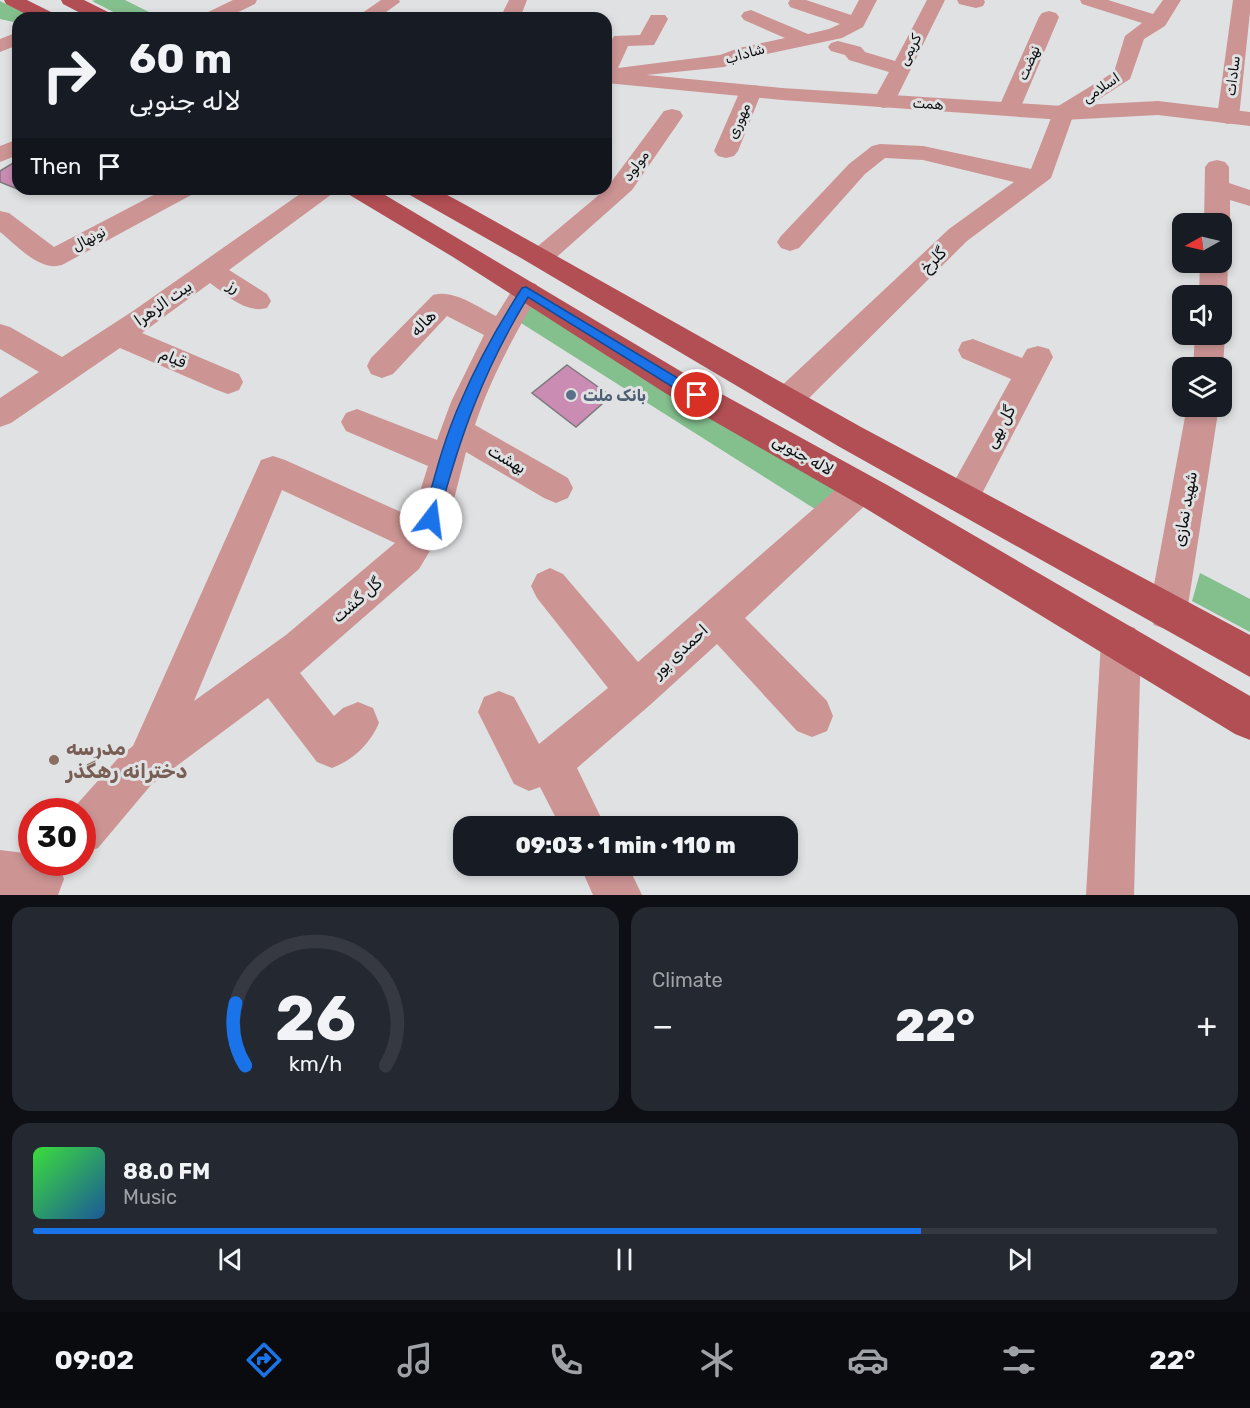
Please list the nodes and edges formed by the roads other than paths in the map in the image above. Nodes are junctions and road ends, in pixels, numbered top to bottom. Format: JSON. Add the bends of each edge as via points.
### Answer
{"nodes":[{"id":1,"x":13,"y":0,"type":"edge"},
{"id":2,"x":71,"y":0,"type":"edge"},
{"id":3,"x":248,"y":0,"type":"edge"},
{"id":4,"x":868,"y":0,"type":"edge"},
{"id":5,"x":936,"y":0,"type":"edge"},
{"id":6,"x":1089,"y":0,"type":"edge"},
{"id":7,"x":1172,"y":0,"type":"edge"},
{"id":8,"x":1242,"y":0,"type":"edge"},
{"id":9,"x":391,"y":2,"type":"dead end"},
{"id":10,"x":797,"y":3,"type":"dead end"},
{"id":11,"x":36,"y":12,"type":"edge"},
{"id":12,"x":94,"y":12,"type":"edge"},
{"id":13,"x":223,"y":12,"type":"edge"},
{"id":14,"x":375,"y":12,"type":"edge"},
{"id":15,"x":751,"y":16,"type":"dead end"},
{"id":16,"x":1049,"y":17,"type":"dead end"},
{"id":17,"x":658,"y":20,"type":"dead end"},
{"id":18,"x":856,"y":22,"type":"junction"},
{"id":19,"x":1158,"y":22,"type":"junction"},
{"id":20,"x":806,"y":40,"type":"junction"},
{"id":21,"x":838,"y":46,"type":"dead end"},
{"id":22,"x":612,"y":61,"type":"edge"},
{"id":23,"x":901,"y":69,"type":"junction"},
{"id":24,"x":612,"y":74,"type":"edge"},
{"id":25,"x":612,"y":76,"type":"edge"},
{"id":26,"x":1242,"y":76,"type":"edge"},
{"id":27,"x":751,"y":91,"type":"junction"},
{"id":28,"x":884,"y":101,"type":"junction"},
{"id":29,"x":1009,"y":109,"type":"junction"},
{"id":30,"x":1063,"y":113,"type":"junction"},
{"id":31,"x":672,"y":117,"type":"dead end"},
{"id":32,"x":1239,"y":118,"type":"edge"},
{"id":33,"x":726,"y":151,"type":"dead end"},
{"id":34,"x":1034,"y":179,"type":"junction"},
{"id":35,"x":173,"y":195,"type":"edge"},
{"id":36,"x":315,"y":195,"type":"edge"},
{"id":37,"x":367,"y":195,"type":"edge"},
{"id":38,"x":428,"y":195,"type":"edge"},
{"id":39,"x":612,"y":195,"type":"edge"},
{"id":40,"x":612,"y":195,"type":"edge"},
{"id":41,"x":1250,"y":198,"type":"edge"},
{"id":42,"x":1217,"y":213,"type":"edge"},
{"id":43,"x":0,"y":219,"type":"edge"},
{"id":44,"x":790,"y":242,"type":"dead end"},
{"id":45,"x":541,"y":258,"type":"junction"},
{"id":46,"x":210,"y":270,"type":"junction"},
{"id":47,"x":593,"y":288,"type":"junction"},
{"id":48,"x":531,"y":294,"type":"junction"},
{"id":49,"x":257,"y":301,"type":"dead end"},
{"id":50,"x":501,"y":330,"type":"junction"},
{"id":51,"x":0,"y":335,"type":"edge"},
{"id":52,"x":118,"y":335,"type":"junction"},
{"id":53,"x":973,"y":350,"type":"dead end"},
{"id":54,"x":717,"y":361,"type":"junction"},
{"id":55,"x":382,"y":366,"type":"dead end"},
{"id":56,"x":63,"y":372,"type":"junction"},
{"id":57,"x":669,"y":379,"type":"junction"},
{"id":58,"x":228,"y":382,"type":"dead end"},
{"id":59,"x":787,"y":400,"type":"junction"},
{"id":60,"x":0,"y":414,"type":"edge"},
{"id":61,"x":1201,"y":417,"type":"edge"},
{"id":62,"x":357,"y":422,"type":"dead end"},
{"id":63,"x":452,"y":444,"type":"junction"},
{"id":64,"x":556,"y":488,"type":"dead end"},
{"id":65,"x":861,"y":488,"type":"junction"},
{"id":66,"x":962,"y":498,"type":"junction"},
{"id":67,"x":419,"y":537,"type":"junction"},
{"id":68,"x":550,"y":586,"type":"dead end"},
{"id":69,"x":1168,"y":612,"type":"junction"},
{"id":70,"x":717,"y":616,"type":"junction"},
{"id":71,"x":1121,"y":642,"type":"junction"},
{"id":72,"x":1250,"y":657,"type":"edge"},
{"id":73,"x":272,"y":670,"type":"junction"},
{"id":74,"x":636,"y":691,"type":"junction"},
{"id":75,"x":499,"y":712,"type":"dead end"},
{"id":76,"x":812,"y":716,"type":"dead end"},
{"id":77,"x":1250,"y":719,"type":"edge"},
{"id":78,"x":357,"y":723,"type":"dead end"},
{"id":79,"x":148,"y":761,"type":"junction"},
{"id":80,"x":551,"y":762,"type":"junction"},
{"id":81,"x":96,"y":816,"type":"edge"},
{"id":82,"x":579,"y":816,"type":"edge"},
{"id":83,"x":608,"y":876,"type":"edge"},
{"id":84,"x":618,"y":895,"type":"edge"},
{"id":85,"x":1110,"y":895,"type":"edge"}],
"edges":[{"from":1,"to":11,"type":"main road"},
{"from":2,"to":12,"type":"main road"},
{"from":3,"to":13,"type":"street"},
{"from":4,"to":18,"type":"street"},
{"from":5,"to":23,"type":"street","name":"کریمی"},
{"from":6,"to":19,"type":"street"},
{"from":7,"to":19,"type":"street","name":"اسلامی"},
{"from":8,"to":26,"type":"street","name":"سادات"},
{"from":9,"to":14,"type":"street"},
{"from":10,"to":18,"type":"street"},
{"from":15,"to":20,"type":"street"},
{"from":16,"to":29,"type":"street","name":"نهضت","via":[[1043,57]]},
{"from":17,"to":22,"type":"street","via":[[647,41],[621,40]]},
{"from":18,"to":20,"type":"street","name":"شاداب","via":[[835,34]]},
{"from":19,"to":30,"type":"street","name":"اسلامی","via":[[1135,36],[1123,75]]},
{"from":20,"to":24,"type":"street","name":"شاداب","via":[[746,52],[724,61]]},
{"from":21,"to":23,"type":"street","via":[[854,51],[856,56]]},
{"from":23,"to":28,"type":"street","name":"کریمی"},
{"from":25,"to":27,"type":"street","name":"همت"},
{"from":26,"to":32,"type":"street","name":"سادات"},
{"from":27,"to":28,"type":"street","name":"همت"},
{"from":27,"to":33,"type":"street","name":"مهوری"},
{"from":28,"to":29,"type":"street","name":"همت"},
{"from":29,"to":30,"type":"street","name":"همت"},
{"from":30,"to":32,"type":"street","name":"همت","via":[[1158,108]]},
{"from":30,"to":34,"type":"street","name":"گلرخ","via":[[1042,173]]},
{"from":31,"to":40,"type":"street","name":"مولود"},
{"from":34,"to":44,"type":"street","via":[[924,153],[880,151],[857,169]]},
{"from":34,"to":59,"type":"street","name":"گلرخ","via":[[958,235]]},
{"from":35,"to":43,"type":"street","name":"نونهال","via":[[52,259]]},
{"from":36,"to":46,"type":"street","name":"بیت الزهرا"},
{"from":37,"to":48,"type":"main road","name":"لاله جنوبی"},
{"from":38,"to":45,"type":"main road"},
{"from":39,"to":45,"type":"street","name":"مولود"},
{"from":41,"to":42,"type":"street","via":[[1217,177]]},
{"from":45,"to":47,"type":"main road"},
{"from":46,"to":49,"type":"street","name":"رز"},
{"from":46,"to":52,"type":"street","name":"بیت الزهرا"},
{"from":47,"to":48,"type":"main road","via":[[595,304],[584,309],[563,308]]},
{"from":47,"to":54,"type":"main road"},
{"from":48,"to":50,"type":"street","name":"گل گشت"},
{"from":48,"to":57,"type":"main road","name":"لاله جنوبی"},
{"from":50,"to":55,"type":"street","name":"هاله","via":[[443,302]]},
{"from":50,"to":63,"type":"street","name":"گل گشت"},
{"from":51,"to":56,"type":"street"},
{"from":52,"to":56,"type":"street","name":"بیت الزهرا"},
{"from":52,"to":58,"type":"street","name":"قیام"},
{"from":53,"to":66,"type":"street","name":"گل بهی","via":[[1033,365]]},
{"from":54,"to":57,"type":"main road","via":[[682,352],[669,353],[660,363]]},
{"from":54,"to":59,"type":"main road"},
{"from":56,"to":60,"type":"street","name":"بیت الزهرا"},
{"from":57,"to":65,"type":"main road","name":"لاله جنوبی"},
{"from":59,"to":66,"type":"main road"},
{"from":61,"to":69,"type":"street","name":"شهید نمازی"},
{"from":62,"to":63,"type":"street","name":"بهشت"},
{"from":63,"to":64,"type":"street","name":"بهشت"},
{"from":63,"to":67,"type":"street","name":"گل گشت","via":[[431,519]]},
{"from":65,"to":70,"type":"street","name":"احمدی پور"},
{"from":65,"to":71,"type":"main road","name":"لاله جنوبی"},
{"from":66,"to":69,"type":"main road"},
{"from":67,"to":73,"type":"street","name":"گل گشت","via":[[406,557]]},
{"from":67,"to":79,"type":"street","via":[[273,470]]},
{"from":68,"to":74,"type":"street"},
{"from":69,"to":72,"type":"main road"},
{"from":70,"to":74,"type":"street","name":"احمدی پور"},
{"from":70,"to":76,"type":"street"},
{"from":71,"to":77,"type":"main road","name":"لاله جنوبی"},
{"from":71,"to":85,"type":"street"},
{"from":73,"to":78,"type":"street","via":[[332,747]]},
{"from":73,"to":79,"type":"street","name":"گل گشت"},
{"from":74,"to":80,"type":"street","name":"احمدی پور"},
{"from":75,"to":80,"type":"street","via":[[529,769]]},
{"from":79,"to":81,"type":"street","name":"گل گشت"},
{"from":80,"to":82,"type":"street"},
{"from":83,"to":84,"type":"street"}]}
